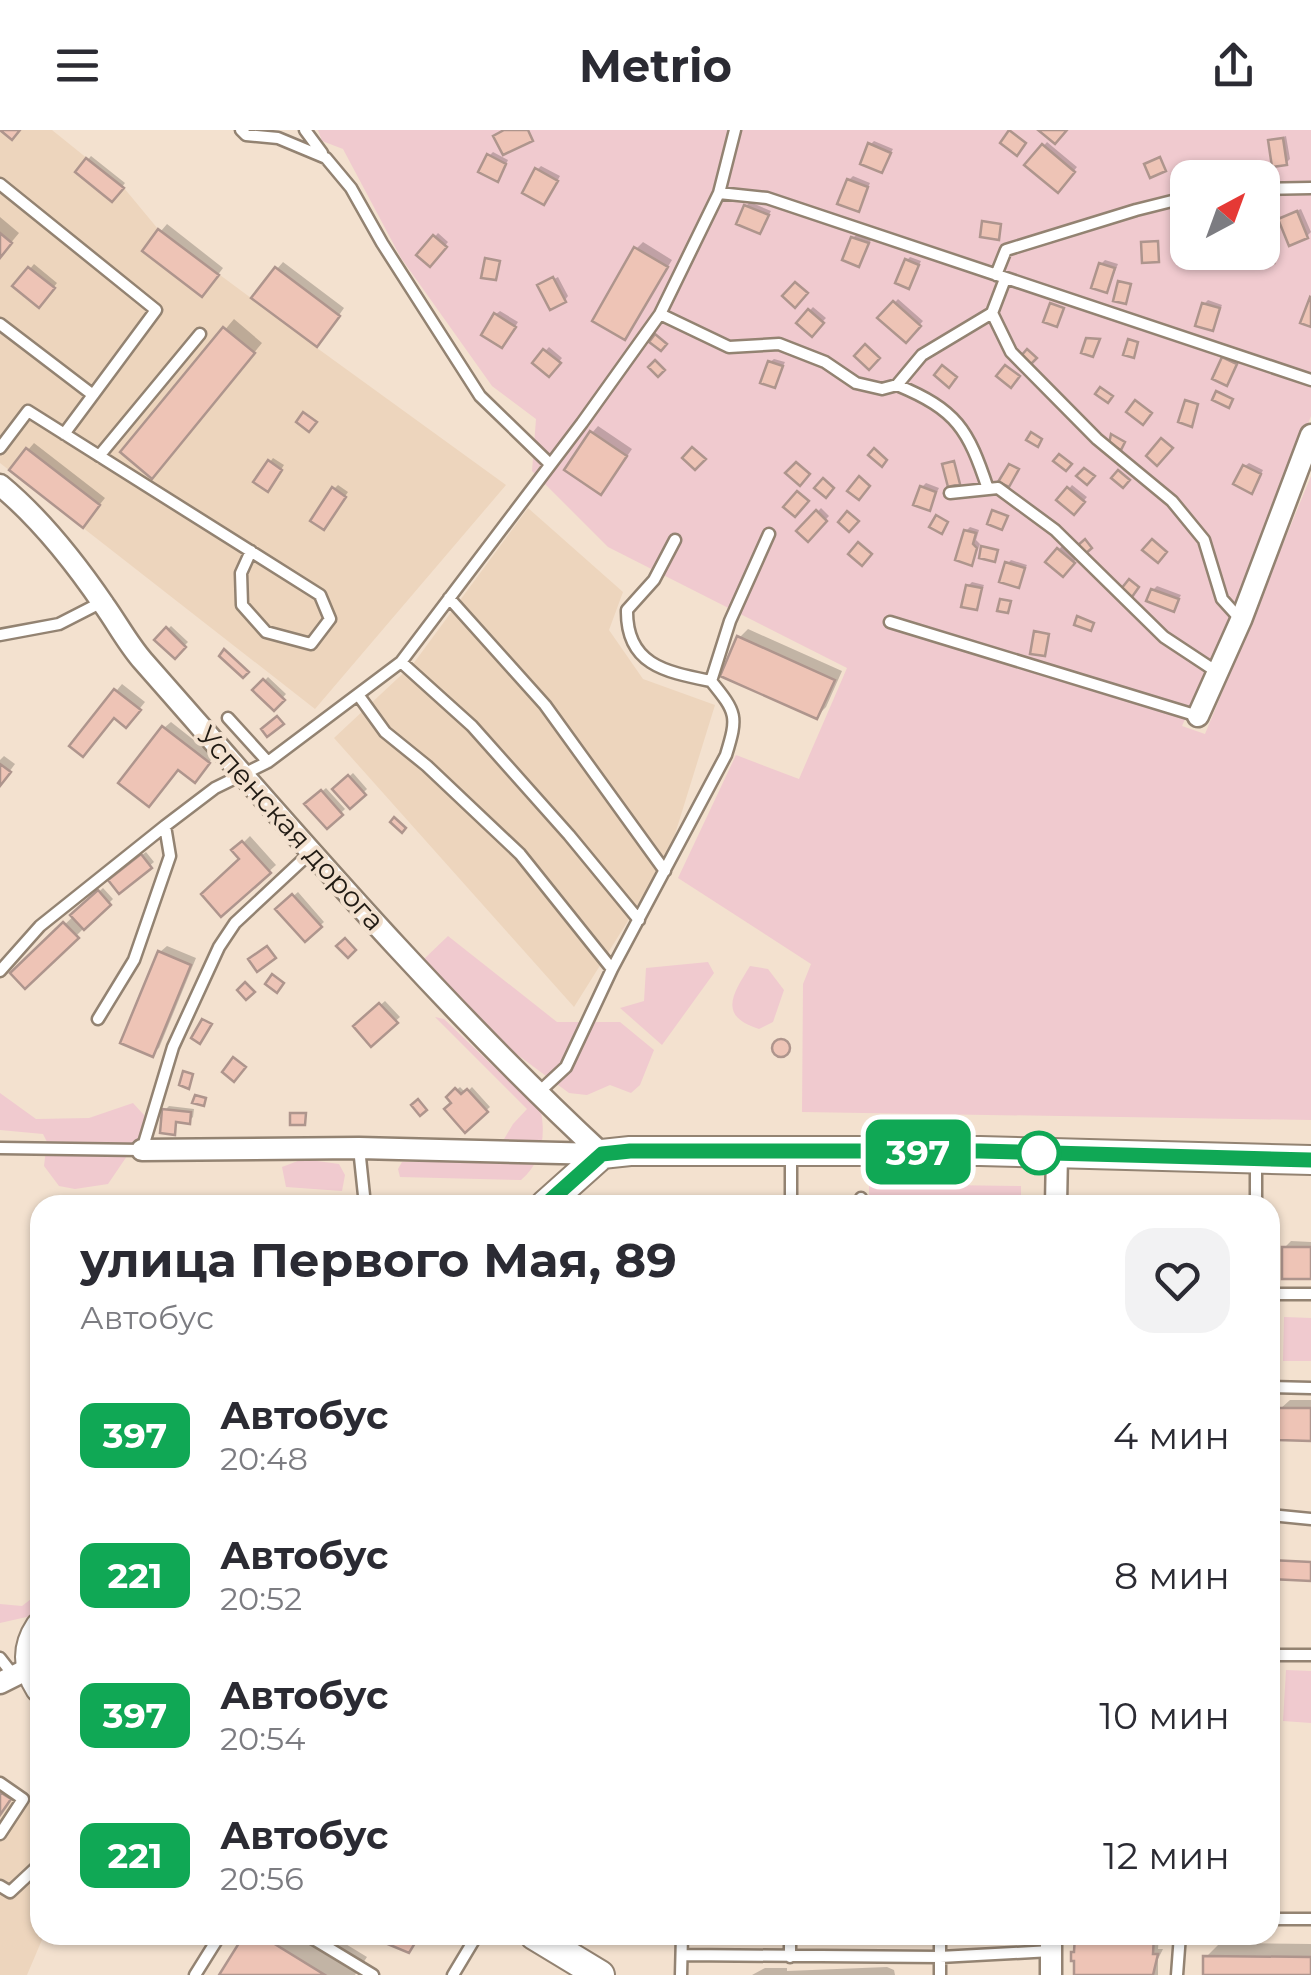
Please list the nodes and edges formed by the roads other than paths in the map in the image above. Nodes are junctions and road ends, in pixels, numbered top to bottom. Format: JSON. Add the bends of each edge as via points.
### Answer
{"nodes":[{"id":1,"x":240,"y":130,"type":"edge"},
{"id":2,"x":304,"y":130,"type":"edge"},
{"id":3,"x":735,"y":130,"type":"edge"},
{"id":4,"x":266,"y":133,"type":"edge"},
{"id":5,"x":326,"y":158,"type":"junction"},
{"id":6,"x":0,"y":184,"type":"edge"},
{"id":7,"x":1311,"y":188,"type":"edge"},
{"id":8,"x":1280,"y":189,"type":"edge"},
{"id":9,"x":719,"y":193,"type":"junction"},
{"id":10,"x":1170,"y":202,"type":"edge"},
{"id":11,"x":1001,"y":277,"type":"junction"},
{"id":12,"x":992,"y":313,"type":"junction"},
{"id":13,"x":660,"y":314,"type":"junction"},
{"id":14,"x":0,"y":324,"type":"edge"},
{"id":15,"x":200,"y":334,"type":"dead end"},
{"id":16,"x":1311,"y":380,"type":"edge"},
{"id":17,"x":897,"y":385,"type":"junction"},
{"id":18,"x":93,"y":395,"type":"junction"},
{"id":19,"x":64,"y":434,"type":"junction"},
{"id":20,"x":1311,"y":435,"type":"edge"},
{"id":21,"x":0,"y":448,"type":"edge"},
{"id":22,"x":99,"y":456,"type":"junction"},
{"id":23,"x":550,"y":464,"type":"junction"},
{"id":24,"x":0,"y":485,"type":"edge"},
{"id":25,"x":988,"y":489,"type":"junction"},
{"id":26,"x":950,"y":494,"type":"dead end"},
{"id":27,"x":769,"y":534,"type":"dead end"},
{"id":28,"x":675,"y":540,"type":"dead end"},
{"id":29,"x":251,"y":552,"type":"junction"},
{"id":30,"x":449,"y":598,"type":"junction"},
{"id":31,"x":102,"y":602,"type":"junction"},
{"id":32,"x":1241,"y":620,"type":"junction"},
{"id":33,"x":890,"y":622,"type":"dead end"},
{"id":34,"x":0,"y":635,"type":"edge"},
{"id":35,"x":401,"y":662,"type":"junction"},
{"id":36,"x":1217,"y":672,"type":"junction"},
{"id":37,"x":711,"y":681,"type":"junction"},
{"id":38,"x":359,"y":696,"type":"junction"},
{"id":39,"x":1198,"y":716,"type":"joint"},
{"id":40,"x":228,"y":718,"type":"dead end"},
{"id":41,"x":268,"y":762,"type":"junction"},
{"id":42,"x":242,"y":774,"type":"junction"},
{"id":43,"x":165,"y":826,"type":"junction"},
{"id":44,"x":310,"y":853,"type":"junction"},
{"id":45,"x":665,"y":871,"type":"junction"},
{"id":46,"x":638,"y":920,"type":"junction"},
{"id":47,"x":612,"y":969,"type":"junction"},
{"id":48,"x":0,"y":971,"type":"edge"},
{"id":49,"x":98,"y":1019,"type":"dead end"},
{"id":50,"x":537,"y":1094,"type":"junction"},
{"id":51,"x":0,"y":1148,"type":"edge"},
{"id":52,"x":359,"y":1148,"type":"junction"},
{"id":53,"x":142,"y":1150,"type":"junction"},
{"id":54,"x":791,"y":1153,"type":"junction"},
{"id":55,"x":602,"y":1154,"type":"junction"},
{"id":56,"x":1057,"y":1154,"type":"junction"},
{"id":57,"x":1256,"y":1160,"type":"junction"},
{"id":58,"x":1311,"y":1160,"type":"edge"},
{"id":59,"x":364,"y":1195,"type":"edge"},
{"id":60,"x":556,"y":1195,"type":"edge"},
{"id":61,"x":791,"y":1195,"type":"edge"},
{"id":62,"x":1056,"y":1195,"type":"edge"},
{"id":63,"x":1256,"y":1195,"type":"edge"},
{"id":64,"x":1280,"y":1294,"type":"edge"},
{"id":65,"x":1311,"y":1294,"type":"edge"},
{"id":66,"x":1280,"y":1388,"type":"edge"},
{"id":67,"x":1311,"y":1388,"type":"edge"},
{"id":68,"x":1280,"y":1516,"type":"edge"},
{"id":69,"x":1311,"y":1518,"type":"edge"},
{"id":70,"x":30,"y":1652,"type":"edge"},
{"id":71,"x":1280,"y":1654,"type":"edge"},
{"id":72,"x":1311,"y":1655,"type":"edge"},
{"id":73,"x":0,"y":1658,"type":"edge"},
{"id":74,"x":21,"y":1679,"type":"edge"},
{"id":75,"x":0,"y":1783,"type":"edge"},
{"id":76,"x":0,"y":1834,"type":"edge"},
{"id":77,"x":30,"y":1873,"type":"edge"},
{"id":78,"x":0,"y":1886,"type":"edge"},
{"id":79,"x":1280,"y":1919,"type":"edge"},
{"id":80,"x":1311,"y":1919,"type":"edge"},
{"id":81,"x":214,"y":1945,"type":"edge"},
{"id":82,"x":323,"y":1945,"type":"edge"},
{"id":83,"x":471,"y":1945,"type":"edge"},
{"id":84,"x":550,"y":1945,"type":"edge"},
{"id":85,"x":682,"y":1945,"type":"edge"},
{"id":86,"x":790,"y":1945,"type":"edge"},
{"id":87,"x":940,"y":1945,"type":"edge"},
{"id":88,"x":1035,"y":1945,"type":"edge"},
{"id":89,"x":1051,"y":1945,"type":"edge"},
{"id":90,"x":1179,"y":1945,"type":"edge"},
{"id":91,"x":682,"y":1955,"type":"junction"},
{"id":92,"x":790,"y":1957,"type":"junction"},
{"id":93,"x":940,"y":1957,"type":"junction"},
{"id":94,"x":366,"y":1973,"type":"edge"},
{"id":95,"x":195,"y":1975,"type":"edge"},
{"id":96,"x":453,"y":1975,"type":"edge"},
{"id":97,"x":600,"y":1975,"type":"edge"},
{"id":98,"x":681,"y":1975,"type":"edge"},
{"id":99,"x":940,"y":1975,"type":"edge"},
{"id":100,"x":1051,"y":1975,"type":"edge"},
{"id":101,"x":1177,"y":1975,"type":"edge"}],
"edges":[{"from":1,"to":4,"type":"lane"},
{"from":2,"to":5,"type":"lane"},
{"from":3,"to":9,"type":"lane"},
{"from":4,"to":5,"type":"lane"},
{"from":5,"to":23,"type":"lane","via":[[480,396]]},
{"from":6,"to":18,"type":"lane","via":[[156,310]]},
{"from":7,"to":8,"type":"lane"},
{"from":9,"to":11,"type":"lane","via":[[767,198]]},
{"from":9,"to":13,"type":"lane"},
{"from":10,"to":11,"type":"lane","via":[[1006,250]]},
{"from":11,"to":12,"type":"lane"},
{"from":11,"to":16,"type":"lane"},
{"from":12,"to":17,"type":"lane","via":[[922,356]]},
{"from":12,"to":32,"type":"lane","via":[[1011,352],[1183,514],[1204,540],[1222,599]]},
{"from":13,"to":17,"type":"lane","via":[[728,346],[779,344],[856,383]]},
{"from":13,"to":23,"type":"lane"},
{"from":14,"to":18,"type":"lane"},
{"from":15,"to":22,"type":"lane"},
{"from":17,"to":25,"type":"lane","via":[[956,418]]},
{"from":18,"to":19,"type":"lane"},
{"from":19,"to":21,"type":"lane","via":[[28,411]]},
{"from":19,"to":22,"type":"lane"},
{"from":20,"to":32,"type":"street"},
{"from":22,"to":29,"type":"lane"},
{"from":23,"to":30,"type":"lane"},
{"from":24,"to":31,"type":"street","name":"Успенская дорога","via":[[27,507]]},
{"from":25,"to":26,"type":"lane"},
{"from":25,"to":36,"type":"lane","via":[[998,488],[1055,530],[1164,636]]},
{"from":27,"to":37,"type":"lane"},
{"from":28,"to":37,"type":"lane","via":[[654,580],[627,610],[627,633],[646,660]]},
{"from":29,"to":29,"type":"lane","via":[[320,595],[330,619],[311,644],[266,632],[242,605],[241,572]]},
{"from":30,"to":35,"type":"lane"},
{"from":30,"to":45,"type":"lane","via":[[545,705]]},
{"from":31,"to":34,"type":"lane","via":[[59,624]]},
{"from":31,"to":42,"type":"street","name":"Успенская дорога","via":[[137,654]]},
{"from":32,"to":36,"type":"street"},
{"from":33,"to":39,"type":"lane"},
{"from":35,"to":38,"type":"lane"},
{"from":35,"to":46,"type":"lane","via":[[472,726]]},
{"from":36,"to":39,"type":"street"},
{"from":37,"to":45,"type":"lane","via":[[736,724]]},
{"from":38,"to":41,"type":"lane"},
{"from":38,"to":47,"type":"lane","via":[[385,732],[520,854]]},
{"from":40,"to":41,"type":"lane"},
{"from":41,"to":42,"type":"lane"},
{"from":42,"to":43,"type":"lane"},
{"from":42,"to":44,"type":"street","name":"Успенская дорога"},
{"from":43,"to":48,"type":"lane","via":[[40,926]]},
{"from":43,"to":49,"type":"lane","via":[[170,856],[134,960]]},
{"from":44,"to":50,"type":"street","name":"Успенская дорога"},
{"from":44,"to":53,"type":"lane","via":[[235,923],[219,947],[173,1047]]},
{"from":45,"to":46,"type":"lane"},
{"from":46,"to":47,"type":"lane"},
{"from":47,"to":50,"type":"lane","via":[[566,1066]]},
{"from":50,"to":55,"type":"street","name":"Успенская дорога"},
{"from":51,"to":53,"type":"lane"},
{"from":52,"to":53,"type":"street"},
{"from":52,"to":55,"type":"street"},
{"from":52,"to":59,"type":"lane"},
{"from":54,"to":55,"type":"street"},
{"from":54,"to":56,"type":"street"},
{"from":54,"to":61,"type":"lane"},
{"from":55,"to":60,"type":"street"},
{"from":56,"to":57,"type":"street"},
{"from":56,"to":62,"type":"street"},
{"from":57,"to":58,"type":"street"},
{"from":57,"to":63,"type":"lane"},
{"from":64,"to":65,"type":"lane"},
{"from":66,"to":67,"type":"lane"},
{"from":68,"to":69,"type":"lane"},
{"from":70,"to":74,"type":"street"},
{"from":71,"to":72,"type":"lane"},
{"from":73,"to":74,"type":"lane"},
{"from":75,"to":76,"type":"lane","via":[[23,1799]]},
{"from":77,"to":78,"type":"lane","via":[[10,1892]]},
{"from":79,"to":80,"type":"lane"},
{"from":81,"to":95,"type":"lane"},
{"from":82,"to":94,"type":"lane"},
{"from":83,"to":96,"type":"lane"},
{"from":84,"to":97,"type":"street"},
{"from":85,"to":91,"type":"lane"},
{"from":86,"to":92,"type":"lane"},
{"from":87,"to":93,"type":"lane"},
{"from":88,"to":93,"type":"lane"},
{"from":89,"to":100,"type":"street"},
{"from":90,"to":101,"type":"lane"},
{"from":91,"to":92,"type":"lane"},
{"from":91,"to":98,"type":"lane"},
{"from":92,"to":93,"type":"lane"},
{"from":93,"to":99,"type":"lane"}]}
